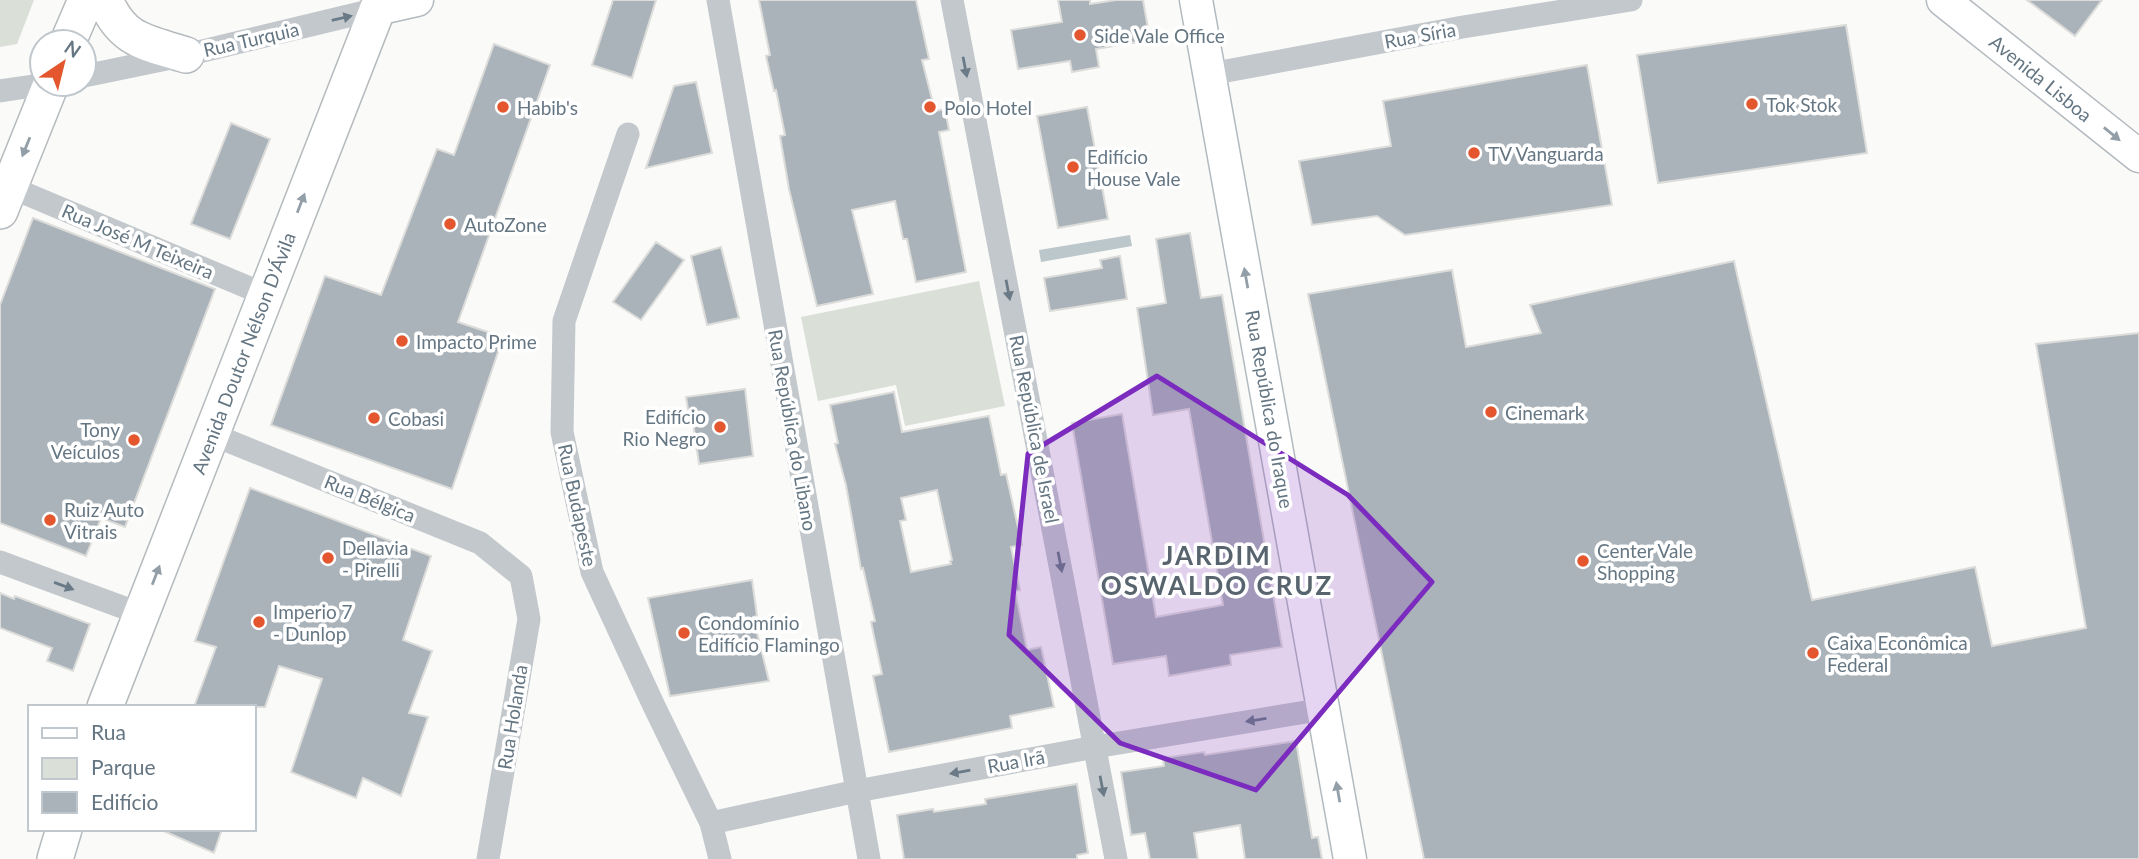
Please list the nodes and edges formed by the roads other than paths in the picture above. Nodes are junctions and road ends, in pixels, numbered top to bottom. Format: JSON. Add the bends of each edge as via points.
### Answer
{"nodes":[{"id":1,"x":86,"y":0,"type":"edge"},
{"id":2,"x":105,"y":0,"type":"edge"},
{"id":3,"x":417,"y":0,"type":"edge"},
{"id":4,"x":718,"y":0,"type":"edge"},
{"id":5,"x":952,"y":0,"type":"edge"},
{"id":6,"x":1196,"y":0,"type":"edge"},
{"id":7,"x":1631,"y":0,"type":"edge"},
{"id":8,"x":1943,"y":0,"type":"edge"},
{"id":9,"x":379,"y":5,"type":"edge"},
{"id":10,"x":74,"y":28,"type":"edge"},
{"id":11,"x":186,"y":55,"type":"junction"},
{"id":12,"x":98,"y":73,"type":"edge"},
{"id":13,"x":1210,"y":74,"type":"junction"},
{"id":14,"x":28,"y":87,"type":"edge"},
{"id":15,"x":0,"y":92,"type":"edge"},
{"id":16,"x":44,"y":98,"type":"edge"},
{"id":17,"x":628,"y":134,"type":"dead end"},
{"id":18,"x":2139,"y":156,"type":"edge"},
{"id":19,"x":5,"y":199,"type":"edge"},
{"id":20,"x":265,"y":295,"type":"junction"},
{"id":21,"x":211,"y":434,"type":"junction"},
{"id":22,"x":0,"y":562,"type":"edge"},
{"id":23,"x":521,"y":576,"type":"joint"},
{"id":24,"x":141,"y":614,"type":"junction"},
{"id":25,"x":106,"y":705,"type":"edge"},
{"id":26,"x":1324,"y":709,"type":"junction"},
{"id":27,"x":1095,"y":747,"type":"junction"},
{"id":28,"x":857,"y":791,"type":"junction"},
{"id":29,"x":711,"y":823,"type":"junction"},
{"id":30,"x":63,"y":831,"type":"edge"},
{"id":31,"x":55,"y":859,"type":"edge"},
{"id":32,"x":488,"y":859,"type":"edge"},
{"id":33,"x":720,"y":859,"type":"edge"},
{"id":34,"x":869,"y":859,"type":"edge"},
{"id":35,"x":1116,"y":859,"type":"edge"},
{"id":36,"x":1350,"y":859,"type":"edge"}],
"edges":[{"from":1,"to":10,"type":"main road"},
{"from":2,"to":11,"type":"main road","via":[[116,22],[133,38]]},
{"from":3,"to":9,"type":"street","name":"Rua Turquia"},
{"from":4,"to":28,"type":"street","name":"Rua República do Libano"},
{"from":5,"to":27,"type":"street","name":"Rua República de Israel","one_way":true},
{"from":6,"to":13,"type":"street","name":"Rua República do Iraque"},
{"from":7,"to":13,"type":"street","name":"Rua Síria"},
{"from":8,"to":18,"type":"street","name":"Avenida Lisboa","one_way":true},
{"from":11,"to":9,"type":"street","name":"Rua Turquia","one_way":true},
{"from":20,"to":9,"type":"main road","name":"Avenida Doutor Nélson D'Ávila","one_way":true},
{"from":11,"to":12,"type":"street","name":"Rua Turquia"},
{"from":26,"to":13,"type":"street","name":"Rua República do Iraque","one_way":true},
{"from":14,"to":15,"type":"street"},
{"from":16,"to":19,"type":"main road","one_way":true},
{"from":17,"to":29,"type":"street","name":"Rua Budapeste","via":[[564,321],[562,432],[592,572]]},
{"from":19,"to":20,"type":"street","name":"Rua José M Teixeira"},
{"from":20,"to":21,"type":"main road","name":"Avenida Doutor Nélson D'Ávila"},
{"from":21,"to":23,"type":"street","name":"Rua Bélgica","via":[[480,543]]},
{"from":24,"to":21,"type":"main road","name":"Avenida Doutor Nélson D'Ávila","one_way":true},
{"from":22,"to":24,"type":"street","one_way":true},
{"from":23,"to":32,"type":"street","name":"Rua Holanda","via":[[528,618]]},
{"from":24,"to":25,"type":"main road","name":"Avenida Doutor Nélson D'Ávila"},
{"from":26,"to":27,"type":"street","name":"Rua Irã","one_way":true},
{"from":36,"to":26,"type":"street","name":"Rua República do Iraque","one_way":true},
{"from":27,"to":28,"type":"street","name":"Rua Irã","one_way":true},
{"from":27,"to":35,"type":"street","name":"Rua República de Israel","one_way":true},
{"from":28,"to":29,"type":"street","name":"Rua Irã"},
{"from":28,"to":34,"type":"street","name":"Rua República do Libano"},
{"from":29,"to":33,"type":"street","name":"Rua Budapeste"},
{"from":30,"to":31,"type":"main road"}]}
